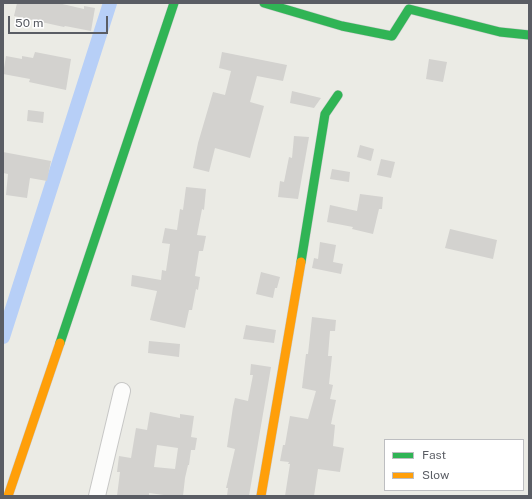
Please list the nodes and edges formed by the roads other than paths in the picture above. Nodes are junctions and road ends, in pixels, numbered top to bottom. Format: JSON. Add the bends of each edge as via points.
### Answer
{"nodes":[{"id":1,"x":174,"y":3,"type":"edge"},
{"id":2,"x":264,"y":3,"type":"edge"},
{"id":3,"x":529,"y":35,"type":"edge"},
{"id":4,"x":338,"y":95,"type":"dead end"},
{"id":5,"x":122,"y":391,"type":"dead end"},
{"id":6,"x":8,"y":496,"type":"edge"},
{"id":7,"x":97,"y":496,"type":"edge"},
{"id":8,"x":261,"y":496,"type":"edge"}],
"edges":[{"from":1,"to":6,"type":"street"},
{"from":2,"to":3,"type":"street","via":[[342,26],[392,36],[409,9],[500,32]]},
{"from":4,"to":8,"type":"street","via":[[325,114]]},
{"from":5,"to":7,"type":"street"}]}
